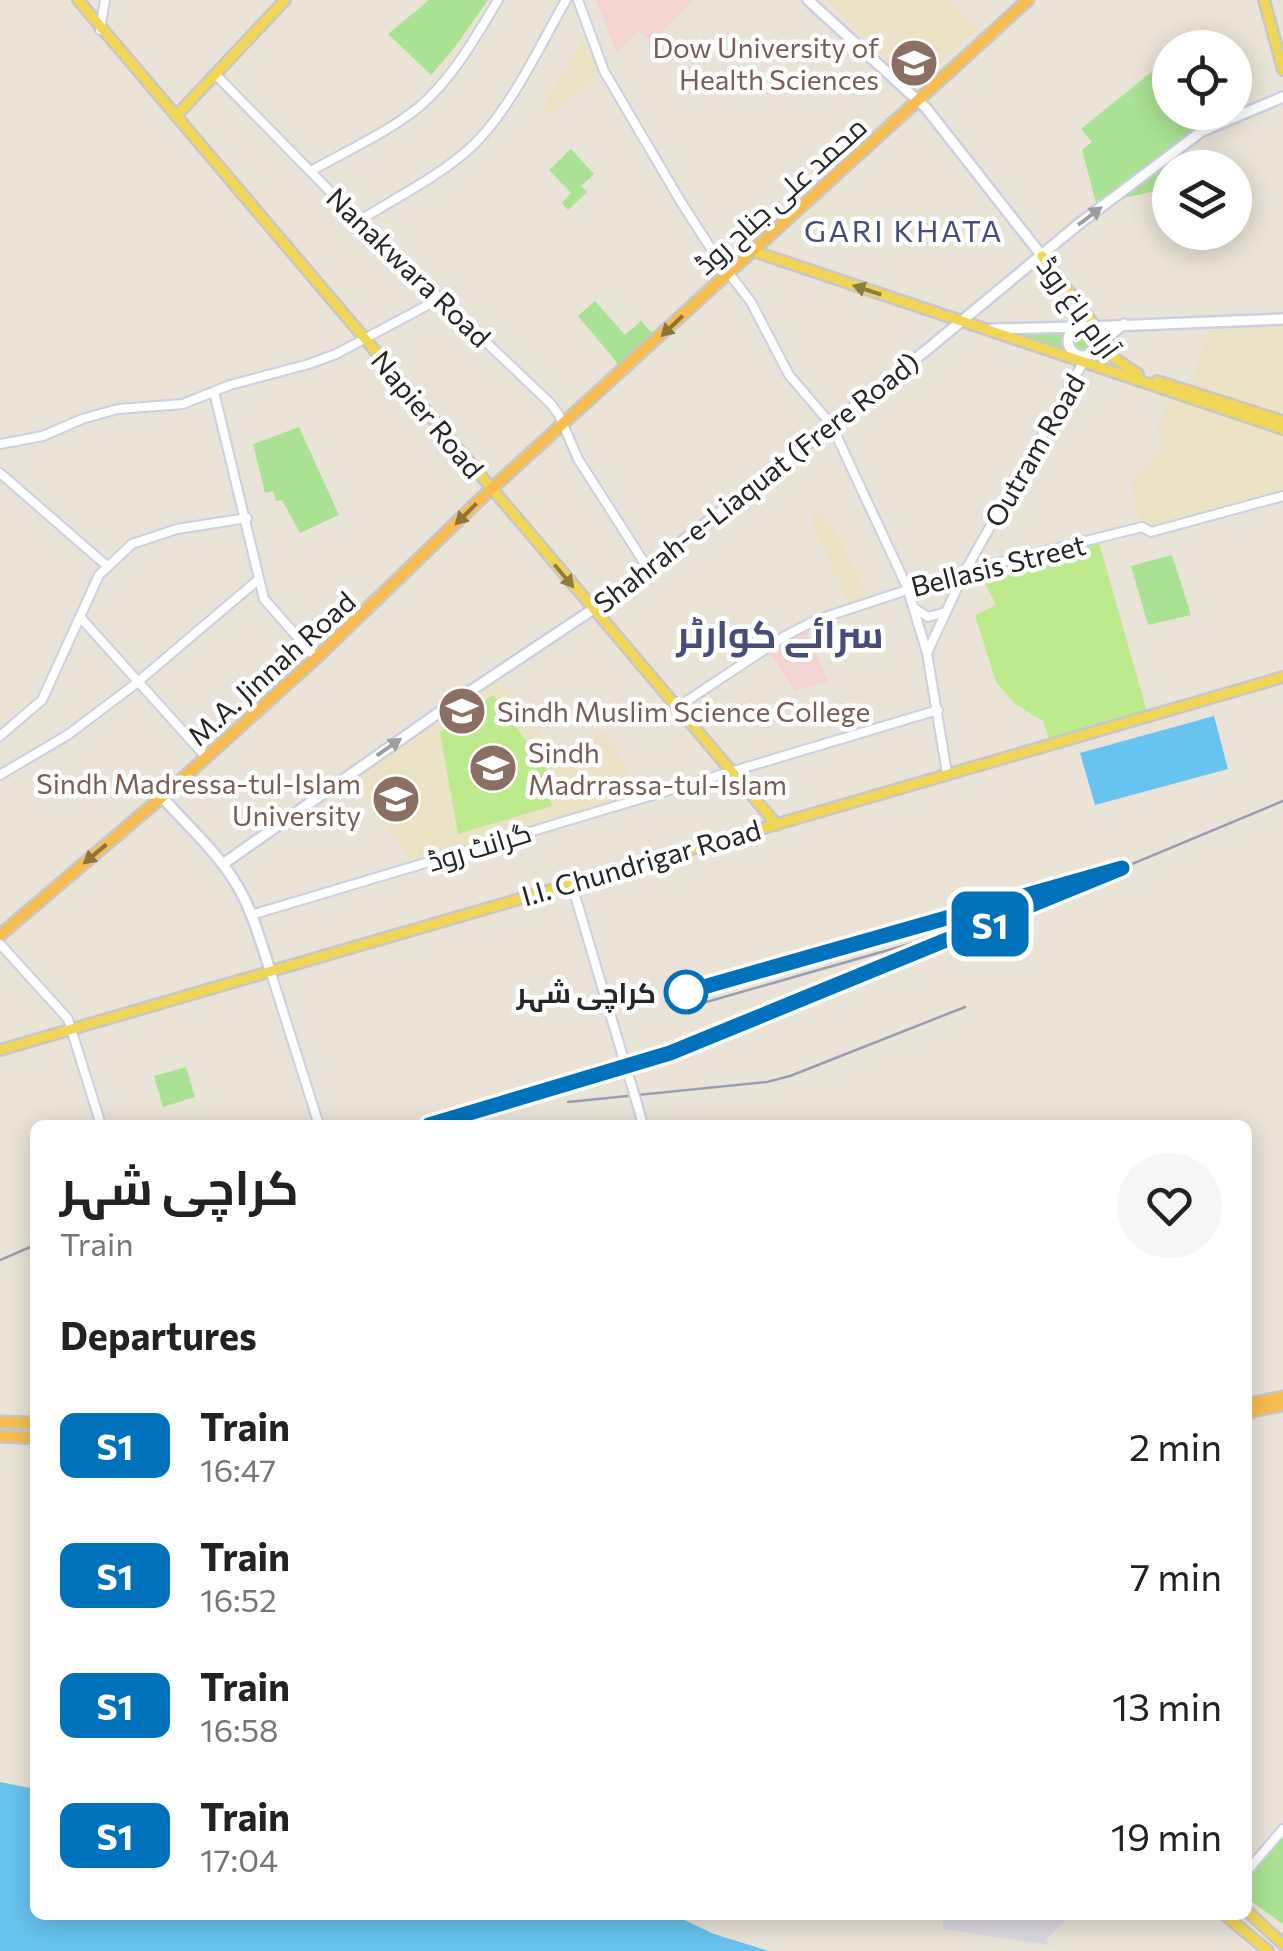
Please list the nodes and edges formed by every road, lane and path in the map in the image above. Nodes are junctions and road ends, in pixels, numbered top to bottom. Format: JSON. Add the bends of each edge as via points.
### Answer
{"nodes":[{"id":1,"x":78,"y":0,"type":"edge"},
{"id":2,"x":105,"y":0,"type":"edge"},
{"id":3,"x":285,"y":0,"type":"edge"},
{"id":4,"x":498,"y":0,"type":"edge"},
{"id":5,"x":566,"y":0,"type":"edge"},
{"id":6,"x":578,"y":0,"type":"edge"},
{"id":7,"x":808,"y":0,"type":"edge"},
{"id":8,"x":1028,"y":0,"type":"edge"},
{"id":9,"x":1264,"y":0,"type":"edge"},
{"id":10,"x":100,"y":30,"type":"junction"},
{"id":11,"x":1283,"y":70,"type":"edge"},
{"id":12,"x":216,"y":74,"type":"junction"},
{"id":13,"x":1283,"y":98,"type":"edge"},
{"id":14,"x":918,"y":100,"type":"junction"},
{"id":15,"x":176,"y":116,"type":"junction"},
{"id":16,"x":310,"y":172,"type":"junction"},
{"id":17,"x":359,"y":221,"type":"junction"},
{"id":18,"x":753,"y":251,"type":"junction"},
{"id":19,"x":1042,"y":256,"type":"junction"},
{"id":20,"x":729,"y":272,"type":"junction"},
{"id":21,"x":441,"y":298,"type":"junction"},
{"id":22,"x":1283,"y":319,"type":"edge"},
{"id":23,"x":960,"y":321,"type":"junction"},
{"id":24,"x":1124,"y":324,"type":"junction"},
{"id":25,"x":1087,"y":327,"type":"junction"},
{"id":26,"x":992,"y":330,"type":"junction"},
{"id":27,"x":363,"y":338,"type":"junction"},
{"id":28,"x":1100,"y":343,"type":"junction"},
{"id":29,"x":1087,"y":357,"type":"junction"},
{"id":30,"x":214,"y":392,"type":"junction"},
{"id":31,"x":1283,"y":420,"type":"edge"},
{"id":32,"x":563,"y":424,"type":"junction"},
{"id":33,"x":830,"y":424,"type":"junction"},
{"id":34,"x":1283,"y":428,"type":"edge"},
{"id":35,"x":0,"y":444,"type":"edge"},
{"id":36,"x":0,"y":473,"type":"edge"},
{"id":37,"x":491,"y":490,"type":"junction"},
{"id":38,"x":1283,"y":496,"type":"edge"},
{"id":39,"x":246,"y":518,"type":"junction"},
{"id":40,"x":107,"y":566,"type":"junction"},
{"id":41,"x":648,"y":567,"type":"junction"},
{"id":42,"x":965,"y":570,"type":"junction"},
{"id":43,"x":259,"y":579,"type":"junction"},
{"id":44,"x":907,"y":588,"type":"junction"},
{"id":45,"x":914,"y":607,"type":"junction"},
{"id":46,"x":592,"y":610,"type":"junction"},
{"id":47,"x":946,"y":612,"type":"junction"},
{"id":48,"x":80,"y":617,"type":"junction"},
{"id":49,"x":927,"y":653,"type":"junction"},
{"id":50,"x":316,"y":658,"type":"junction"},
{"id":51,"x":1283,"y":679,"type":"edge"},
{"id":52,"x":137,"y":682,"type":"junction"},
{"id":53,"x":676,"y":708,"type":"junction"},
{"id":54,"x":938,"y":710,"type":"junction"},
{"id":55,"x":0,"y":736,"type":"edge"},
{"id":56,"x":206,"y":757,"type":"junction"},
{"id":57,"x":729,"y":770,"type":"junction"},
{"id":58,"x":947,"y":774,"type":"junction"},
{"id":59,"x":0,"y":775,"type":"edge"},
{"id":60,"x":162,"y":797,"type":"junction"},
{"id":61,"x":777,"y":825,"type":"junction"},
{"id":62,"x":223,"y":864,"type":"junction"},
{"id":63,"x":572,"y":884,"type":"junction"},
{"id":64,"x":251,"y":915,"type":"junction"},
{"id":65,"x":0,"y":935,"type":"edge"},
{"id":66,"x":0,"y":944,"type":"edge"},
{"id":67,"x":271,"y":973,"type":"junction"},
{"id":68,"x":72,"y":1031,"type":"junction"},
{"id":69,"x":0,"y":1053,"type":"edge"},
{"id":70,"x":99,"y":1120,"type":"edge"},
{"id":71,"x":317,"y":1120,"type":"edge"},
{"id":72,"x":643,"y":1120,"type":"edge"},
{"id":73,"x":1283,"y":1397,"type":"edge"},
{"id":74,"x":1252,"y":1403,"type":"edge"},
{"id":75,"x":1283,"y":1405,"type":"edge"},
{"id":76,"x":1252,"y":1411,"type":"edge"},
{"id":77,"x":0,"y":1422,"type":"edge"},
{"id":78,"x":30,"y":1422,"type":"edge"},
{"id":79,"x":0,"y":1436,"type":"edge"},
{"id":80,"x":30,"y":1438,"type":"edge"},
{"id":81,"x":1283,"y":1829,"type":"edge"},
{"id":82,"x":1252,"y":1865,"type":"edge"},
{"id":83,"x":1252,"y":1916,"type":"edge"},
{"id":84,"x":1231,"y":1920,"type":"edge"},
{"id":85,"x":1283,"y":1944,"type":"edge"},
{"id":86,"x":1268,"y":1951,"type":"edge"}],
"edges":[{"from":1,"to":10,"type":"main road","name":"Napier Road"},
{"from":2,"to":10,"type":"street"},
{"from":3,"to":12,"type":"main road"},
{"from":4,"to":16,"type":"street","via":[[464,55],[421,105]]},
{"from":5,"to":17,"type":"street","via":[[477,140]]},
{"from":6,"to":20,"type":"street","via":[[604,71]]},
{"from":7,"to":14,"type":"main road","name":"آرام باغ روڈ"},
{"from":8,"to":14,"type":"highway","name":"محمد علی جناح روڈ"},
{"from":9,"to":11,"type":"main road"},
{"from":10,"to":15,"type":"main road","name":"Napier Road"},
{"from":12,"to":15,"type":"main road"},
{"from":12,"to":16,"type":"street","name":"Nanakwara Road"},
{"from":19,"to":13,"type":"main road","name":"Shahrah-e-Liaquat (Frere Road)","one_way":true,"via":[[1202,131]]},
{"from":14,"to":18,"type":"highway","name":"محمد علی جناح روڈ"},
{"from":14,"to":19,"type":"main road","name":"آرام باغ روڈ"},
{"from":15,"to":27,"type":"main road","name":"Napier Road"},
{"from":16,"to":17,"type":"street","name":"Nanakwara Road"},
{"from":17,"to":21,"type":"street","name":"Nanakwara Road"},
{"from":18,"to":20,"type":"highway","name":"محمد علی جناح روڈ"},
{"from":23,"to":18,"type":"main road","one_way":true},
{"from":19,"to":23,"type":"main road","name":"Shahrah-e-Liaquat (Frere Road)"},
{"from":19,"to":25,"type":"main road","name":"آرام باغ روڈ"},
{"from":20,"to":32,"type":"highway","name":"محمد علی جناح روڈ","one_way":true},
{"from":20,"to":33,"type":"street","via":[[789,375]]},
{"from":21,"to":27,"type":"street"},
{"from":21,"to":32,"type":"street","name":"Nanakwara Road"},
{"from":22,"to":24,"type":"main road"},
{"from":23,"to":26,"type":"main road"},
{"from":23,"to":33,"type":"main road","name":"Shahrah-e-Liaquat (Frere Road)"},
{"from":24,"to":25,"type":"main road"},
{"from":24,"to":28,"type":"main road"},
{"from":25,"to":26,"type":"main road"},
{"from":25,"to":28,"type":"main road","name":"آرام باغ روڈ"},
{"from":25,"to":29,"type":"main road","via":[[1068,338],[1076,354]]},
{"from":26,"to":29,"type":"main road"},
{"from":27,"to":30,"type":"street","via":[[309,364]]},
{"from":27,"to":37,"type":"main road","name":"Napier Road"},
{"from":28,"to":29,"type":"main road"},
{"from":28,"to":31,"type":"main road","name":"آرام باغ روڈ","via":[[1130,371]]},
{"from":29,"to":34,"type":"main road"},
{"from":29,"to":42,"type":"street","name":"Outram Road"},
{"from":30,"to":35,"type":"street","via":[[182,404],[118,409]]},
{"from":30,"to":39,"type":"street"},
{"from":32,"to":37,"type":"highway","name":"M.A. Jinnah Road"},
{"from":32,"to":41,"type":"street","name":"Nanakwara Road"},
{"from":33,"to":41,"type":"main road","name":"Shahrah-e-Liaquat (Frere Road)"},
{"from":33,"to":44,"type":"street"},
{"from":36,"to":40,"type":"street"},
{"from":37,"to":46,"type":"main road","name":"Napier Road","one_way":true},
{"from":37,"to":50,"type":"highway","name":"M.A. Jinnah Road","one_way":true},
{"from":38,"to":42,"type":"street","name":"Bellasis Street","via":[[1151,532],[1142,527]]},
{"from":39,"to":40,"type":"street","via":[[151,535]]},
{"from":39,"to":43,"type":"street"},
{"from":40,"to":48,"type":"street"},
{"from":41,"to":46,"type":"main road","name":"Shahrah-e-Liaquat (Frere Road)"},
{"from":42,"to":44,"type":"street","name":"Bellasis Street"},
{"from":42,"to":47,"type":"street","name":"Outram Road"},
{"from":43,"to":50,"type":"street","via":[[264,598]]},
{"from":43,"to":52,"type":"street"},
{"from":44,"to":45,"type":"street"},
{"from":44,"to":53,"type":"street","name":"Bellasis Street","via":[[804,626]]},
{"from":45,"to":47,"type":"street","via":[[928,617]]},
{"from":45,"to":49,"type":"street"},
{"from":46,"to":53,"type":"main road","name":"Napier Road"},
{"from":62,"to":46,"type":"main road","name":"Shahrah-e-Liaquat (Frere Road)","one_way":true},
{"from":47,"to":49,"type":"street","name":"Outram Road"},
{"from":48,"to":52,"type":"street"},
{"from":48,"to":55,"type":"street","via":[[42,700]]},
{"from":49,"to":54,"type":"street"},
{"from":50,"to":56,"type":"highway","name":"M.A. Jinnah Road"},
{"from":51,"to":58,"type":"main road","name":"I.I. Chundrigar Road"},
{"from":51,"to":61,"type":"main road","name":"I.I. Chundrigar Road"},
{"from":52,"to":56,"type":"street"},
{"from":52,"to":59,"type":"street","via":[[70,734]]},
{"from":53,"to":57,"type":"main road","name":"Napier Road"},
{"from":54,"to":57,"type":"street","name":"گرانٹ روڈ"},
{"from":54,"to":58,"type":"street"},
{"from":56,"to":60,"type":"highway","name":"M.A. Jinnah Road"},
{"from":57,"to":61,"type":"main road","name":"Napier Road"},
{"from":57,"to":64,"type":"street","name":"گرانٹ روڈ"},
{"from":58,"to":61,"type":"main road","name":"I.I. Chundrigar Road"},
{"from":60,"to":62,"type":"main road"},
{"from":60,"to":65,"type":"highway","name":"M.A. Jinnah Road","one_way":true},
{"from":61,"to":63,"type":"main road","name":"I.I. Chundrigar Road"},
{"from":62,"to":64,"type":"main road"},
{"from":63,"to":67,"type":"main road","name":"I.I. Chundrigar Road"},
{"from":63,"to":72,"type":"street","bridge":true},
{"from":64,"to":67,"type":"main road"},
{"from":66,"to":68,"type":"street"},
{"from":67,"to":68,"type":"main road","name":"I.I. Chundrigar Road"},
{"from":67,"to":71,"type":"street"},
{"from":68,"to":69,"type":"main road","name":"I.I. Chundrigar Road"},
{"from":68,"to":70,"type":"street"},
{"from":73,"to":74,"type":"highway"},
{"from":75,"to":76,"type":"highway"},
{"from":77,"to":78,"type":"highway"},
{"from":79,"to":80,"type":"highway"},
{"from":81,"to":82,"type":"street"},
{"from":83,"to":85,"type":"main road"},
{"from":84,"to":86,"type":"main road"}]}
